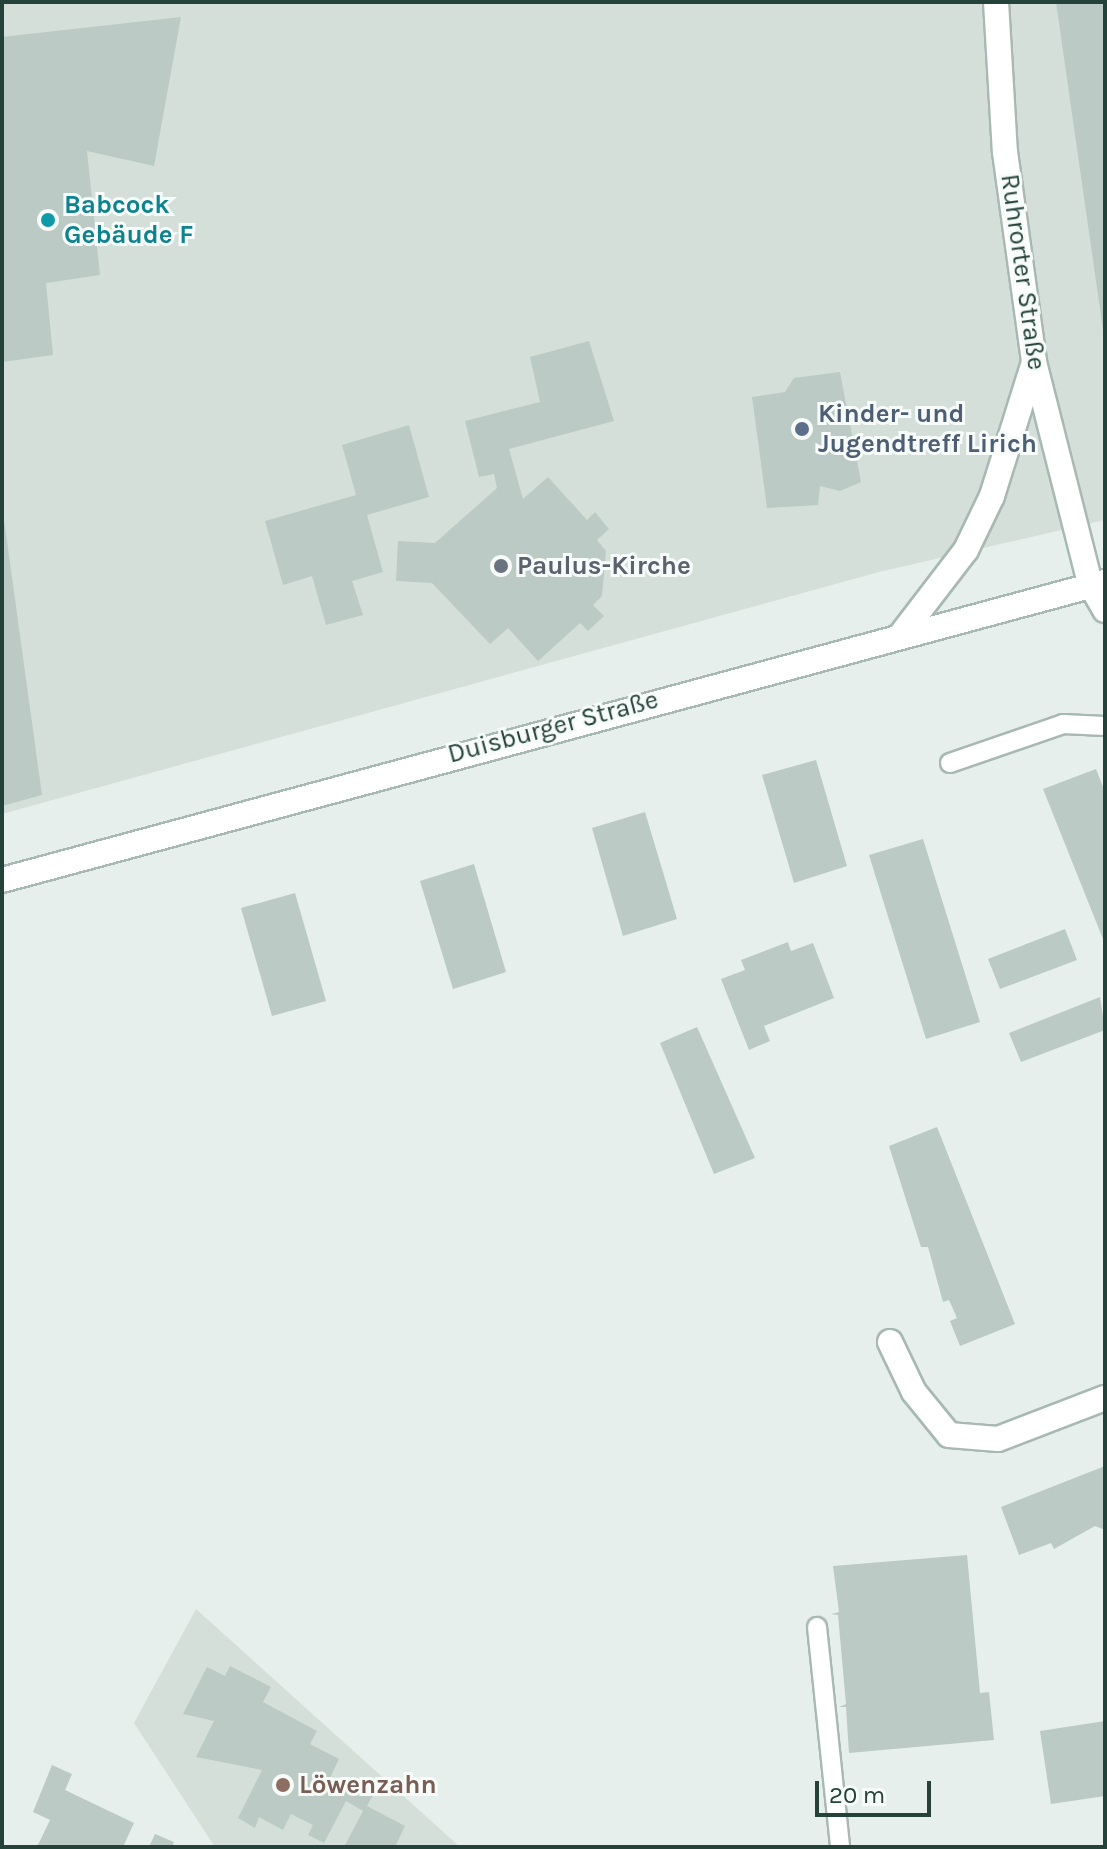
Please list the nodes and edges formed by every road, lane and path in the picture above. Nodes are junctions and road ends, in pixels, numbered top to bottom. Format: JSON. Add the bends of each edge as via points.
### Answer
{"nodes":[{"id":1,"x":996,"y":2,"type":"edge"},
{"id":2,"x":1034,"y":362,"type":"junction"},
{"id":3,"x":1098,"y":583,"type":"edge"},
{"id":4,"x":1105,"y":610,"type":"edge"},
{"id":5,"x":900,"y":636,"type":"junction"},
{"id":6,"x":1105,"y":726,"type":"edge"},
{"id":7,"x":950,"y":763,"type":"dead end"},
{"id":8,"x":2,"y":880,"type":"edge"},
{"id":9,"x":890,"y":1342,"type":"dead end"},
{"id":10,"x":1105,"y":1398,"type":"edge"},
{"id":11,"x":817,"y":1627,"type":"dead end"},
{"id":12,"x":840,"y":1847,"type":"edge"}],
"edges":[{"from":1,"to":2,"type":"main road","name":"Ruhrorter Straße","via":[[1005,152]]},
{"from":2,"to":3,"type":"main road","name":"Ruhrorter Straße"},
{"from":2,"to":5,"type":"main road","via":[[972,536]]},
{"from":3,"to":4,"type":"main road","name":"Ruhrorter Straße"},
{"from":3,"to":5,"type":"main road","name":"Duisburger Straße"},
{"from":5,"to":8,"type":"main road","name":"Duisburger Straße"},
{"from":6,"to":7,"type":"lane","via":[[1051,726]]},
{"from":9,"to":10,"type":"main road","via":[[914,1392],[949,1435],[998,1439]]},
{"from":11,"to":12,"type":"lane"}]}
